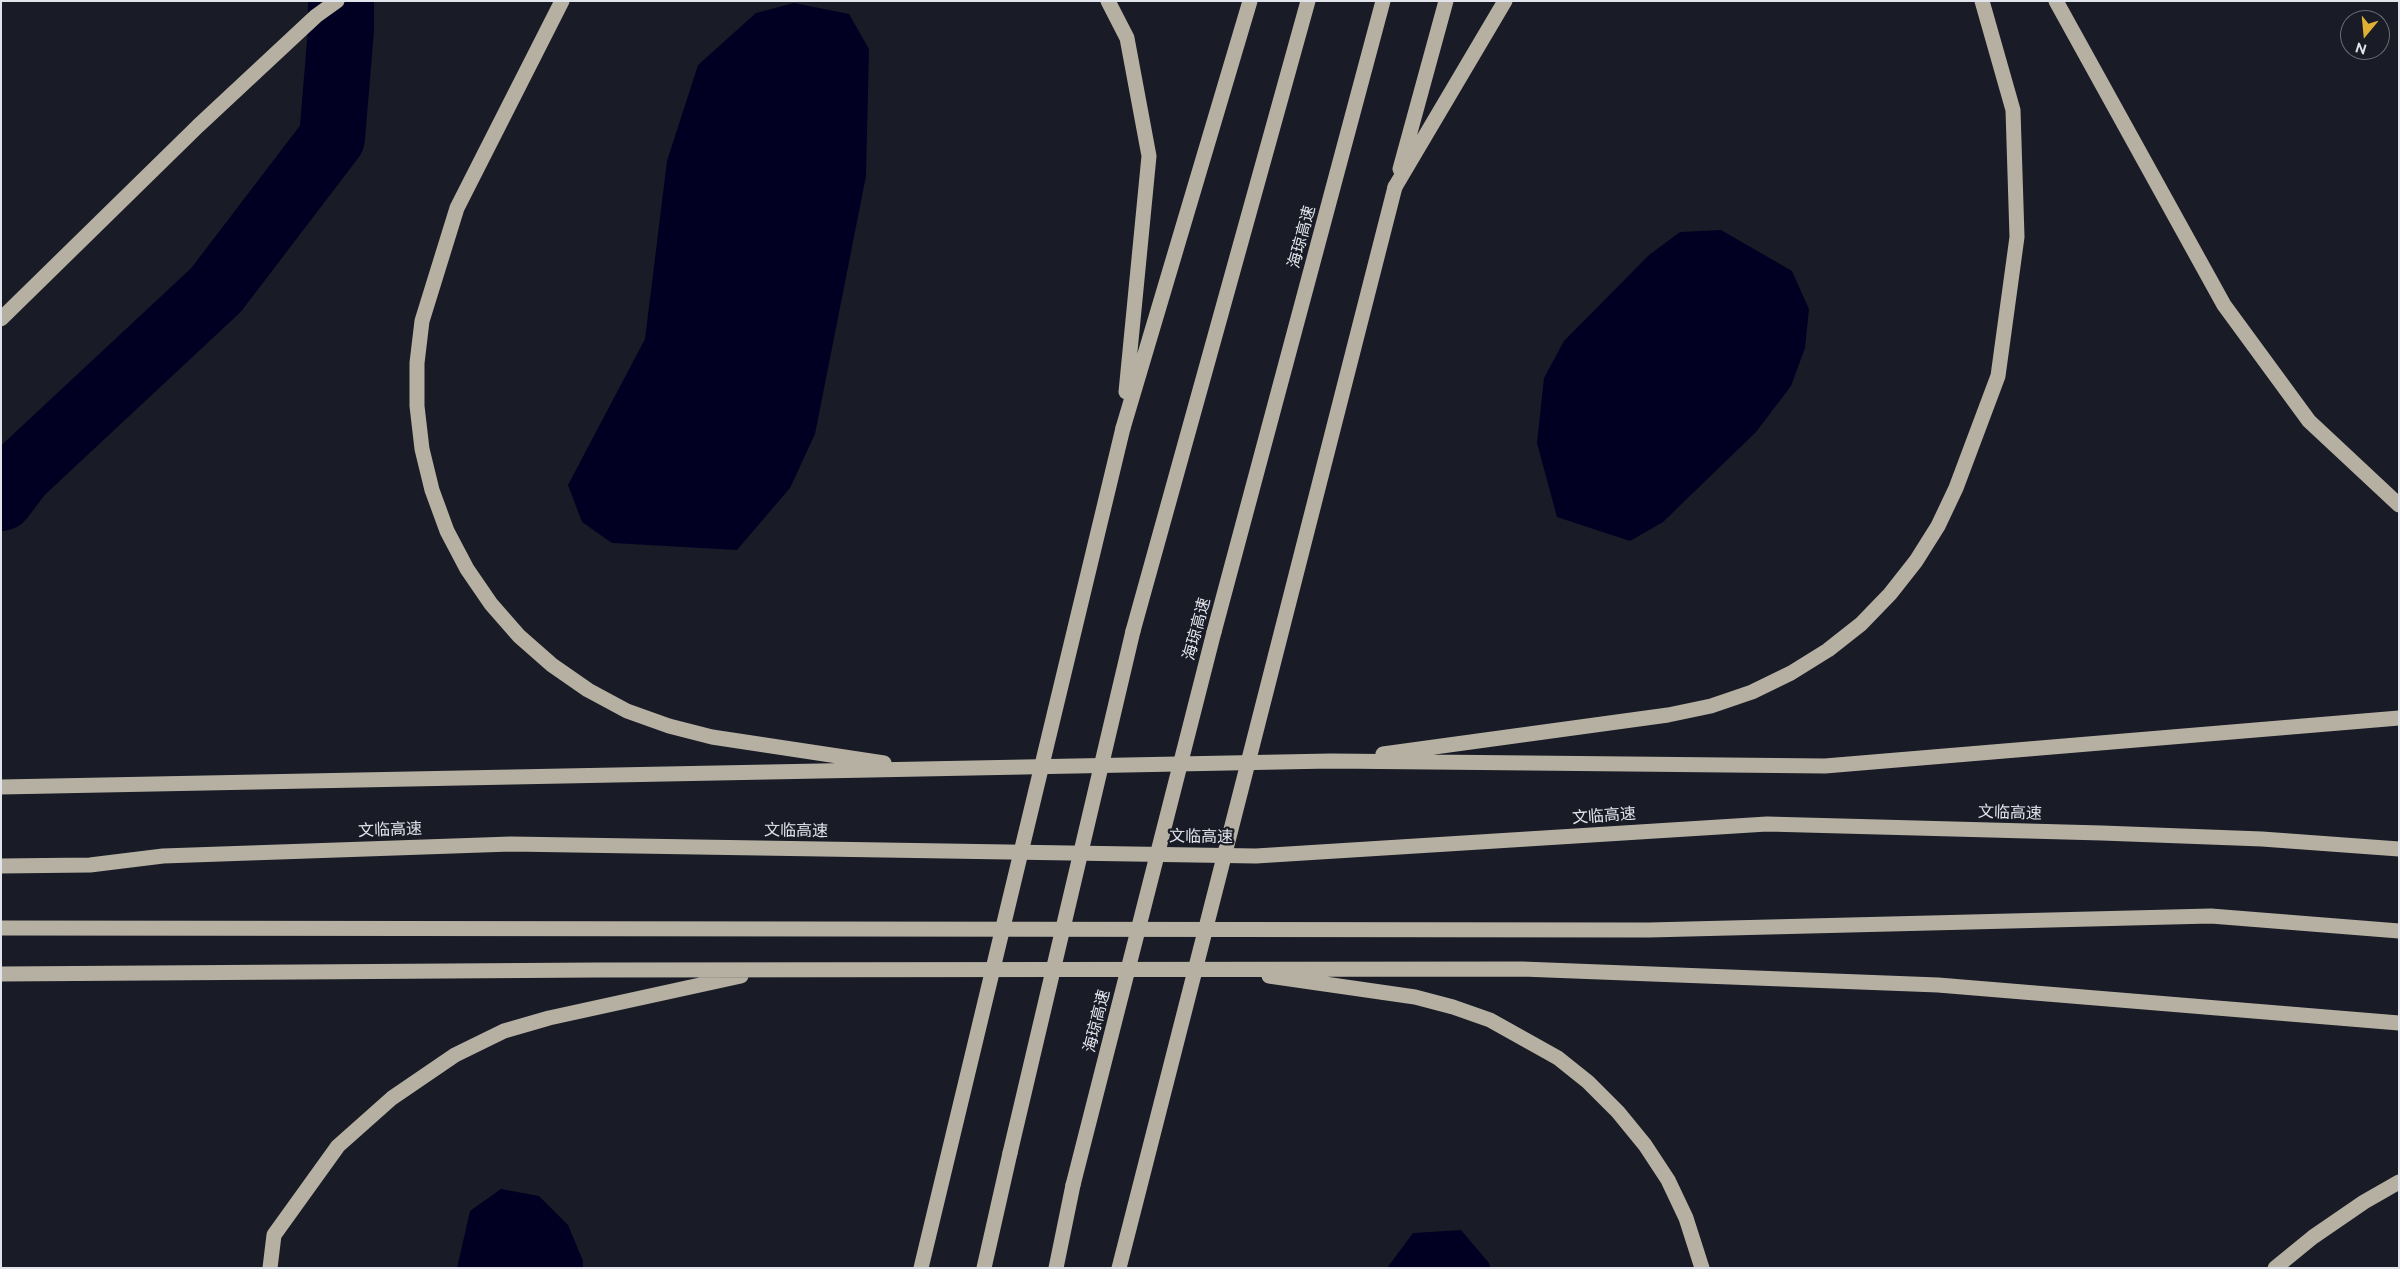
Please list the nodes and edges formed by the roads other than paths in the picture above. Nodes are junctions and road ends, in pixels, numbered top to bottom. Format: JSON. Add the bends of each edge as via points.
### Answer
{"nodes":[{"id":1,"x":337,"y":1,"type":"edge"},
{"id":2,"x":562,"y":1,"type":"edge"},
{"id":3,"x":1108,"y":1,"type":"edge"},
{"id":4,"x":1250,"y":1,"type":"edge"},
{"id":5,"x":1308,"y":1,"type":"edge"},
{"id":6,"x":1383,"y":1,"type":"edge"},
{"id":7,"x":1446,"y":1,"type":"edge"},
{"id":8,"x":1505,"y":1,"type":"edge"},
{"id":9,"x":1982,"y":1,"type":"edge"},
{"id":10,"x":2056,"y":1,"type":"edge"},
{"id":11,"x":1396,"y":187,"type":"junction"},
{"id":12,"x":1,"y":318,"type":"edge"},
{"id":13,"x":1122,"y":428,"type":"junction"},
{"id":14,"x":2399,"y":505,"type":"edge"},
{"id":15,"x":2399,"y":718,"type":"edge"},
{"id":16,"x":1331,"y":761,"type":"junction"},
{"id":17,"x":925,"y":769,"type":"junction"},
{"id":18,"x":1,"y":787,"type":"edge"},
{"id":19,"x":2399,"y":849,"type":"edge"},
{"id":20,"x":1,"y":866,"type":"edge"},
{"id":21,"x":1,"y":928,"type":"edge"},
{"id":22,"x":2399,"y":932,"type":"edge"},
{"id":23,"x":1216,"y":968,"type":"junction"},
{"id":24,"x":770,"y":970,"type":"junction"},
{"id":25,"x":1,"y":974,"type":"edge"},
{"id":26,"x":2399,"y":1023,"type":"edge"},
{"id":27,"x":2399,"y":1182,"type":"edge"},
{"id":28,"x":270,"y":1268,"type":"edge"},
{"id":29,"x":921,"y":1268,"type":"edge"},
{"id":30,"x":984,"y":1268,"type":"edge"},
{"id":31,"x":1056,"y":1268,"type":"edge"},
{"id":32,"x":1119,"y":1268,"type":"edge"},
{"id":33,"x":1702,"y":1268,"type":"edge"},
{"id":34,"x":2276,"y":1268,"type":"edge"}],
"edges":[{"from":1,"to":12,"type":"highway","via":[[316,16],[198,126]]},
{"from":2,"to":17,"type":"highway","via":[[456,208],[422,321],[417,363],[417,406],[422,449],[447,531],[466,569],[520,636],[559,670],[627,711],[712,737]]},
{"from":3,"to":13,"type":"highway","via":[[1127,38],[1149,156]]},
{"from":4,"to":13,"type":"highway"},
{"from":5,"to":30,"type":"highway","bridge":true,"via":[[1133,631]]},
{"from":6,"to":31,"type":"highway","name":"海琼高速","bridge":true,"via":[[1214,632],[1073,1185]]},
{"from":7,"to":11,"type":"highway"},
{"from":8,"to":11,"type":"highway"},
{"from":9,"to":16,"type":"highway","via":[[2013,110],[2017,237],[1998,376],[1956,488],[1938,526],[1890,594],[1861,624],[1828,650],[1752,692],[1711,706],[1668,715]]},
{"from":10,"to":14,"type":"highway","via":[[2224,305],[2309,421]]},
{"from":11,"to":32,"type":"highway","bridge":true},
{"from":13,"to":29,"type":"highway","bridge":true},
{"from":15,"to":16,"type":"highway","via":[[1825,766]]},
{"from":16,"to":17,"type":"highway"},
{"from":17,"to":18,"type":"highway"},
{"from":19,"to":20,"type":"highway","name":"文临高速","via":[[2262,839],[1768,824],[1256,856],[511,844],[163,856],[90,865]]},
{"from":21,"to":22,"type":"highway","via":[[1649,930],[2211,916]]},
{"from":23,"to":24,"type":"highway"},
{"from":23,"to":26,"type":"highway","via":[[1522,968],[1938,985]]},
{"from":23,"to":33,"type":"highway","via":[[1415,998],[1453,1007],[1490,1020],[1541,1048],[1588,1082],[1645,1145],[1668,1180],[1686,1218]]},
{"from":24,"to":25,"type":"highway"},
{"from":24,"to":28,"type":"highway","via":[[549,1018],[504,1031],[455,1056],[392,1098],[338,1146],[274,1235]]},
{"from":27,"to":34,"type":"highway","via":[[2313,1237]]}]}
